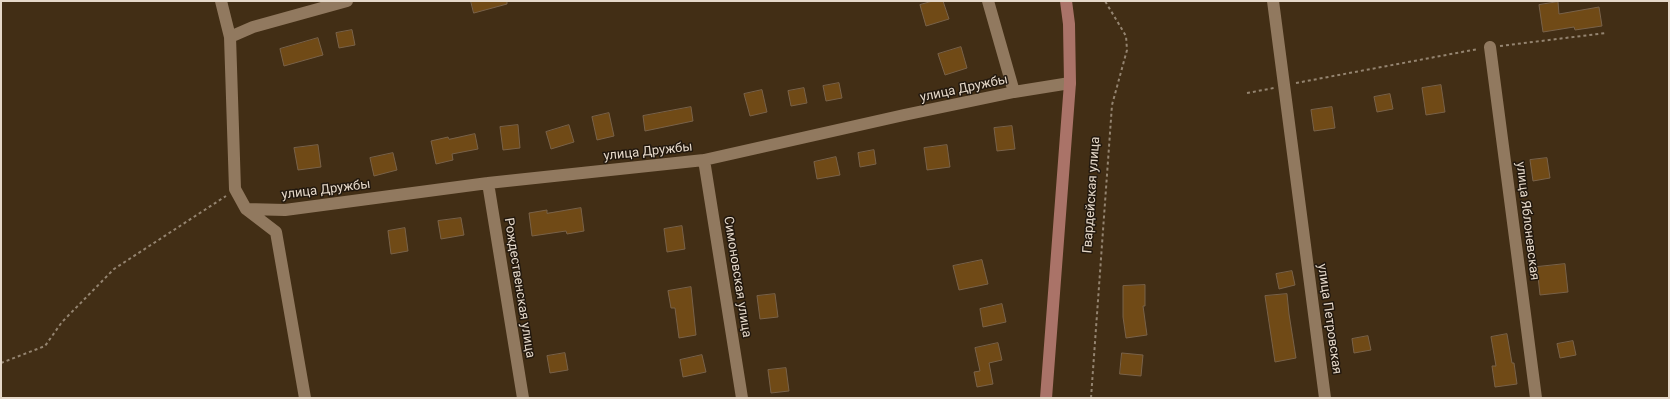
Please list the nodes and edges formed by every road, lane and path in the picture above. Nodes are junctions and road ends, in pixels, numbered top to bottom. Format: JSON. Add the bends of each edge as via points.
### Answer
{"nodes":[{"id":1,"x":221,"y":1,"type":"edge"},
{"id":2,"x":347,"y":1,"type":"edge"},
{"id":3,"x":988,"y":1,"type":"edge"},
{"id":4,"x":1066,"y":1,"type":"edge"},
{"id":5,"x":1105,"y":1,"type":"edge"},
{"id":6,"x":1273,"y":1,"type":"edge"},
{"id":7,"x":1606,"y":33,"type":"dead end"},
{"id":8,"x":230,"y":37,"type":"junction"},
{"id":9,"x":1490,"y":47,"type":"junction"},
{"id":10,"x":1070,"y":83,"type":"junction"},
{"id":11,"x":1284,"y":86,"type":"junction"},
{"id":12,"x":1014,"y":92,"type":"junction"},
{"id":13,"x":1247,"y":93,"type":"dead end"},
{"id":14,"x":704,"y":160,"type":"junction"},
{"id":15,"x":488,"y":183,"type":"junction"},
{"id":16,"x":235,"y":190,"type":"junction"},
{"id":17,"x":246,"y":209,"type":"junction"},
{"id":18,"x":1,"y":363,"type":"edge"},
{"id":19,"x":304,"y":398,"type":"edge"},
{"id":20,"x":523,"y":398,"type":"edge"},
{"id":21,"x":742,"y":398,"type":"edge"},
{"id":22,"x":1046,"y":398,"type":"edge"},
{"id":23,"x":1091,"y":398,"type":"edge"},
{"id":24,"x":1326,"y":398,"type":"edge"},
{"id":25,"x":1536,"y":398,"type":"edge"}],
"edges":[{"from":1,"to":8,"type":"street"},
{"from":2,"to":8,"type":"street","via":[[253,27]]},
{"from":3,"to":12,"type":"street"},
{"from":4,"to":10,"type":"street"},
{"from":5,"to":23,"type":"path","name":"Гвардейская улица","via":[[1126,36],[1127,50],[1112,105]]},
{"from":6,"to":11,"type":"street","name":"улица Петровская"},
{"from":7,"to":9,"type":"path"},
{"from":8,"to":16,"type":"street"},
{"from":9,"to":11,"type":"path"},
{"from":9,"to":25,"type":"street","name":"улица Яблоневская"},
{"from":10,"to":12,"type":"street","name":"улица Дружбы"},
{"from":10,"to":22,"type":"street"},
{"from":11,"to":13,"type":"path"},
{"from":11,"to":24,"type":"street","name":"улица Петровская"},
{"from":12,"to":14,"type":"street","name":"улица Дружбы"},
{"from":14,"to":15,"type":"street","name":"улица Дружбы"},
{"from":14,"to":21,"type":"street","name":"Симоновская улица"},
{"from":15,"to":17,"type":"street","name":"улица Дружбы","via":[[285,210]]},
{"from":15,"to":20,"type":"street","name":"Рождественская улица"},
{"from":16,"to":17,"type":"street"},
{"from":16,"to":18,"type":"path","via":[[114,269],[62,322],[46,346]]},
{"from":17,"to":19,"type":"street","via":[[276,232]]}]}
